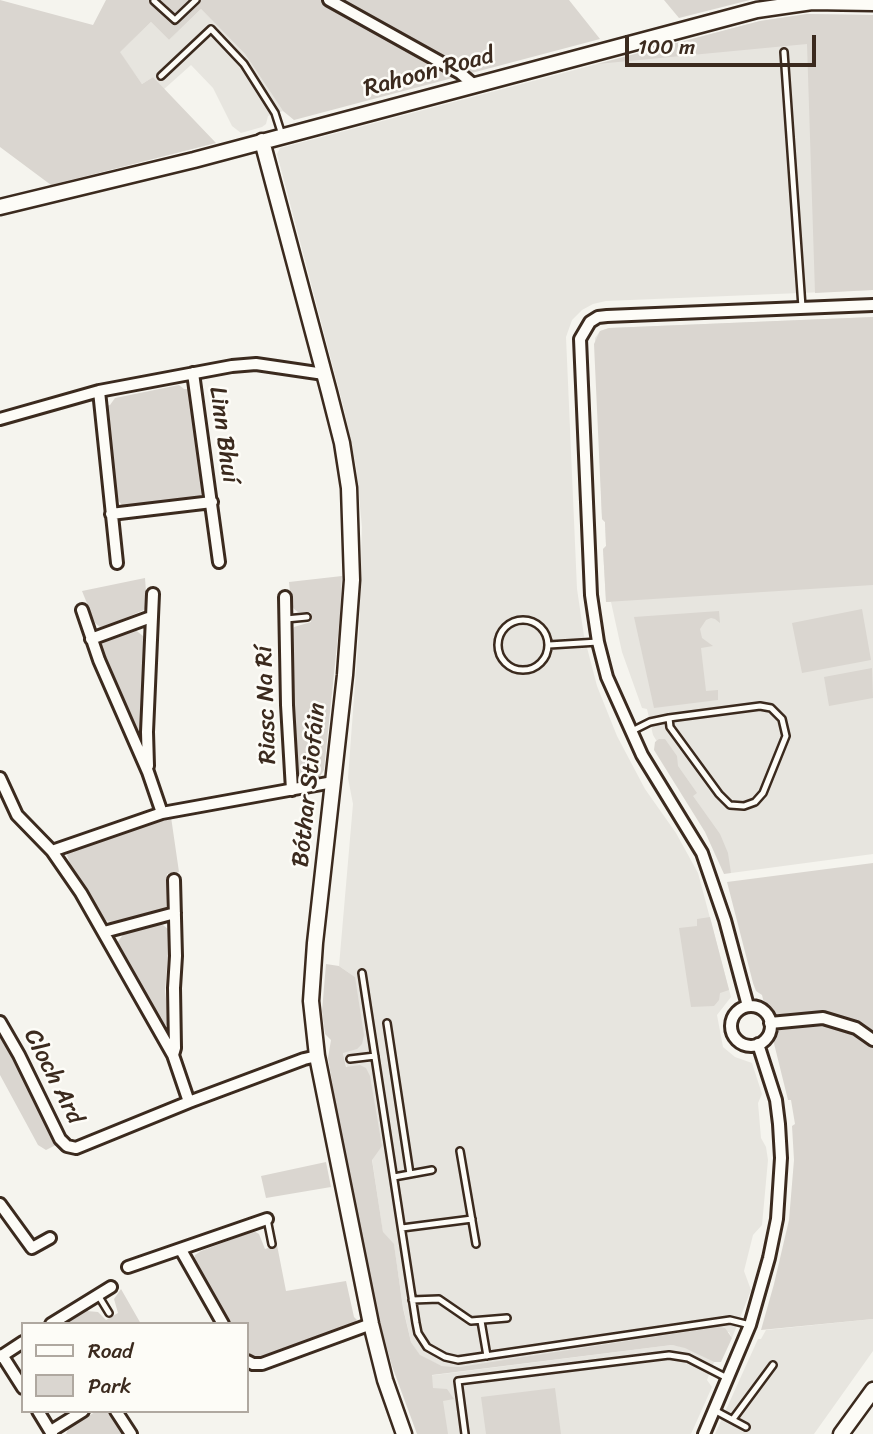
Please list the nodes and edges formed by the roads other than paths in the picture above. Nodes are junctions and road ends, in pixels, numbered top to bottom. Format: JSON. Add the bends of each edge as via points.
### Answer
{"nodes":[{"id":1,"x":196,"y":0,"type":"edge"},
{"id":2,"x":329,"y":0,"type":"edge"},
{"id":3,"x":154,"y":1,"type":"edge"},
{"id":4,"x":812,"y":1,"type":"edge"},
{"id":5,"x":873,"y":3,"type":"edge"},
{"id":6,"x":784,"y":52,"type":"dead end"},
{"id":7,"x":161,"y":76,"type":"dead end"},
{"id":8,"x":472,"y":84,"type":"junction"},
{"id":9,"x":282,"y":135,"type":"junction"},
{"id":10,"x":262,"y":141,"type":"junction"},
{"id":11,"x":0,"y":207,"type":"edge"},
{"id":12,"x":873,"y":305,"type":"edge"},
{"id":13,"x":802,"y":308,"type":"junction"},
{"id":14,"x":193,"y":373,"type":"junction"},
{"id":15,"x":324,"y":374,"type":"junction"},
{"id":16,"x":99,"y":391,"type":"junction"},
{"id":17,"x":0,"y":419,"type":"edge"},
{"id":18,"x":212,"y":502,"type":"junction"},
{"id":19,"x":111,"y":514,"type":"junction"},
{"id":20,"x":219,"y":562,"type":"dead end"},
{"id":21,"x":117,"y":563,"type":"dead end"},
{"id":22,"x":153,"y":594,"type":"dead end"},
{"id":23,"x":285,"y":597,"type":"dead end"},
{"id":24,"x":82,"y":610,"type":"dead end"},
{"id":25,"x":151,"y":617,"type":"junction"},
{"id":26,"x":307,"y":617,"type":"dead end"},
{"id":27,"x":286,"y":619,"type":"junction"},
{"id":28,"x":91,"y":639,"type":"junction"},
{"id":29,"x":598,"y":642,"type":"junction"},
{"id":30,"x":549,"y":645,"type":"junction"},
{"id":31,"x":669,"y":718,"type":"junction"},
{"id":32,"x":630,"y":732,"type":"junction"},
{"id":33,"x":148,"y":772,"type":"junction"},
{"id":34,"x":0,"y":779,"type":"edge"},
{"id":35,"x":333,"y":782,"type":"junction"},
{"id":36,"x":292,"y":790,"type":"junction"},
{"id":37,"x":162,"y":813,"type":"junction"},
{"id":38,"x":52,"y":851,"type":"junction"},
{"id":39,"x":174,"y":880,"type":"dead end"},
{"id":40,"x":175,"y":913,"type":"junction"},
{"id":41,"x":104,"y":932,"type":"junction"},
{"id":42,"x":362,"y":973,"type":"dead end"},
{"id":43,"x":748,"y":1006,"type":"junction"},
{"id":44,"x":0,"y":1022,"type":"edge"},
{"id":45,"x":387,"y":1023,"type":"dead end"},
{"id":46,"x":771,"y":1023,"type":"junction"},
{"id":47,"x":873,"y":1040,"type":"edge"},
{"id":48,"x":758,"y":1044,"type":"junction"},
{"id":49,"x":173,"y":1055,"type":"junction"},
{"id":50,"x":317,"y":1056,"type":"junction"},
{"id":51,"x":375,"y":1056,"type":"junction"},
{"id":52,"x":350,"y":1059,"type":"dead end"},
{"id":53,"x":189,"y":1102,"type":"junction"},
{"id":54,"x":460,"y":1152,"type":"dead end"},
{"id":55,"x":432,"y":1170,"type":"dead end"},
{"id":56,"x":410,"y":1174,"type":"junction"},
{"id":57,"x":394,"y":1177,"type":"junction"},
{"id":58,"x":0,"y":1204,"type":"edge"},
{"id":59,"x":267,"y":1219,"type":"joint"},
{"id":60,"x":472,"y":1219,"type":"junction"},
{"id":61,"x":402,"y":1228,"type":"junction"},
{"id":62,"x":50,"y":1238,"type":"dead end"},
{"id":63,"x":272,"y":1244,"type":"dead end"},
{"id":64,"x":476,"y":1244,"type":"dead end"},
{"id":65,"x":181,"y":1250,"type":"junction"},
{"id":66,"x":128,"y":1267,"type":"dead end"},
{"id":67,"x":111,"y":1287,"type":"dead end"},
{"id":68,"x":98,"y":1295,"type":"junction"},
{"id":69,"x":412,"y":1300,"type":"junction"},
{"id":70,"x":108,"y":1313,"type":"dead end"},
{"id":71,"x":507,"y":1318,"type":"dead end"},
{"id":72,"x":481,"y":1321,"type":"junction"},
{"id":73,"x":54,"y":1322,"type":"edge"},
{"id":74,"x":222,"y":1322,"type":"edge"},
{"id":75,"x":371,"y":1324,"type":"junction"},
{"id":76,"x":750,"y":1325,"type":"junction"},
{"id":77,"x":21,"y":1343,"type":"edge"},
{"id":78,"x":1,"y":1356,"type":"edge"},
{"id":79,"x":486,"y":1356,"type":"junction"},
{"id":80,"x":248,"y":1362,"type":"edge"},
{"id":81,"x":773,"y":1365,"type":"dead end"},
{"id":82,"x":729,"y":1379,"type":"junction"},
{"id":83,"x":21,"y":1385,"type":"edge"},
{"id":84,"x":873,"y":1390,"type":"edge"},
{"id":85,"x":716,"y":1411,"type":"junction"},
{"id":86,"x":39,"y":1413,"type":"edge"},
{"id":87,"x":80,"y":1413,"type":"edge"},
{"id":88,"x":117,"y":1413,"type":"edge"},
{"id":89,"x":733,"y":1419,"type":"junction"},
{"id":90,"x":746,"y":1427,"type":"dead end"},
{"id":91,"x":52,"y":1433,"type":"edge"},
{"id":92,"x":131,"y":1434,"type":"edge"},
{"id":93,"x":404,"y":1434,"type":"edge"},
{"id":94,"x":465,"y":1434,"type":"edge"},
{"id":95,"x":704,"y":1434,"type":"edge"},
{"id":96,"x":841,"y":1434,"type":"edge"}],
"edges":[{"from":1,"to":3,"type":"lane","via":[[175,20]]},
{"from":2,"to":8,"type":"street"},
{"from":4,"to":5,"type":"street","name":"Rahoon Road"},
{"from":4,"to":8,"type":"street","name":"Rahoon Road","via":[[738,14]]},
{"from":6,"to":13,"type":"lane"},
{"from":7,"to":9,"type":"lane","via":[[211,29],[244,64],[275,113]]},
{"from":8,"to":9,"type":"street","name":"Rahoon Road"},
{"from":9,"to":10,"type":"street","name":"Rahoon Road"},
{"from":10,"to":11,"type":"street","name":"Rahoon Road"},
{"from":10,"to":15,"type":"street","name":"Bóthar Stiofáin"},
{"from":12,"to":13,"type":"street"},
{"from":13,"to":29,"type":"street","via":[[607,316],[598,317],[583,330],[589,559]]},
{"from":14,"to":15,"type":"street","name":"Linn Bhuí","via":[[256,364]]},
{"from":14,"to":16,"type":"street","name":"Linn Bhuí"},
{"from":14,"to":18,"type":"street","name":"Linn Bhuí"},
{"from":15,"to":35,"type":"street","name":"Bóthar Stiofáin","via":[[346,467],[352,539]]},
{"from":16,"to":17,"type":"street","name":"Linn Bhuí"},
{"from":16,"to":19,"type":"street"},
{"from":18,"to":19,"type":"street","name":"Linn Bhuí"},
{"from":18,"to":20,"type":"street","name":"Linn Bhuí"},
{"from":19,"to":21,"type":"street"},
{"from":22,"to":25,"type":"street"},
{"from":23,"to":27,"type":"street","name":"Riasc Na Rí"},
{"from":24,"to":28,"type":"street"},
{"from":25,"to":28,"type":"street"},
{"from":25,"to":33,"type":"street"},
{"from":26,"to":27,"type":"lane","name":"Riasc Na Rí"},
{"from":27,"to":36,"type":"street","name":"Riasc Na Rí"},
{"from":28,"to":33,"type":"street"},
{"from":29,"to":30,"type":"lane"},
{"from":29,"to":32,"type":"street","via":[[611,690]]},
{"from":30,"to":30,"type":"lane","via":[[537,666],[522,670],[506,664],[498,650],[505,626],[520,619],[537,623]]},
{"from":31,"to":31,"type":"lane","via":[[765,706],[777,712],[786,727],[783,747],[763,793],[755,802],[730,805],[670,727]]},
{"from":31,"to":32,"type":"lane"},
{"from":32,"to":43,"type":"street","via":[[702,853]]},
{"from":33,"to":37,"type":"street"},
{"from":34,"to":38,"type":"street","via":[[17,816]]},
{"from":35,"to":36,"type":"street","name":"Riasc Na Rí"},
{"from":35,"to":50,"type":"street","name":"Bóthar Stiofáin","via":[[311,1001]]},
{"from":36,"to":37,"type":"street","name":"Riasc Na Rí"},
{"from":37,"to":38,"type":"street","name":"Riasc Na Rí"},
{"from":38,"to":41,"type":"street"},
{"from":39,"to":40,"type":"street"},
{"from":40,"to":41,"type":"street"},
{"from":40,"to":49,"type":"street"},
{"from":41,"to":49,"type":"street"},
{"from":42,"to":51,"type":"lane"},
{"from":43,"to":46,"type":"street","via":[[763,1010]]},
{"from":43,"to":48,"type":"street","via":[[735,1014],[732,1032],[739,1042]]},
{"from":44,"to":53,"type":"street","name":"Cloch Ard","via":[[60,1139],[68,1146],[90,1143]]},
{"from":45,"to":56,"type":"lane"},
{"from":46,"to":47,"type":"street","via":[[823,1018],[856,1028]]},
{"from":46,"to":48,"type":"street","via":[[769,1033]]},
{"from":48,"to":76,"type":"street","via":[[776,1100],[781,1158],[777,1219]]},
{"from":49,"to":53,"type":"street"},
{"from":50,"to":53,"type":"street","name":"Cloch Ard"},
{"from":50,"to":75,"type":"street","name":"Bóthar Stiofáin"},
{"from":51,"to":52,"type":"lane"},
{"from":51,"to":57,"type":"lane"},
{"from":54,"to":60,"type":"lane"},
{"from":55,"to":56,"type":"lane"},
{"from":56,"to":57,"type":"lane"},
{"from":57,"to":61,"type":"lane"},
{"from":58,"to":62,"type":"street","via":[[32,1248]]},
{"from":59,"to":63,"type":"lane"},
{"from":59,"to":65,"type":"street"},
{"from":60,"to":61,"type":"lane"},
{"from":60,"to":64,"type":"lane"},
{"from":61,"to":69,"type":"lane"},
{"from":65,"to":66,"type":"street"},
{"from":65,"to":74,"type":"street"},
{"from":67,"to":68,"type":"street"},
{"from":68,"to":70,"type":"lane"},
{"from":68,"to":73,"type":"street"},
{"from":69,"to":72,"type":"lane","via":[[439,1299],[471,1321]]},
{"from":69,"to":79,"type":"lane","via":[[418,1333],[428,1347],[458,1360]]},
{"from":71,"to":72,"type":"lane"},
{"from":72,"to":79,"type":"lane"},
{"from":75,"to":80,"type":"street","via":[[262,1363]]},
{"from":75,"to":93,"type":"street","name":"Bóthar Stiofáin"},
{"from":76,"to":79,"type":"lane","via":[[730,1320]]},
{"from":76,"to":82,"type":"street"},
{"from":77,"to":78,"type":"street"},
{"from":78,"to":83,"type":"street"},
{"from":81,"to":89,"type":"lane"},
{"from":82,"to":85,"type":"street"},
{"from":82,"to":94,"type":"lane","via":[[688,1358],[669,1355],[458,1381]]},
{"from":84,"to":96,"type":"street"},
{"from":85,"to":89,"type":"lane"},
{"from":85,"to":95,"type":"street"},
{"from":86,"to":91,"type":"street"},
{"from":87,"to":91,"type":"street"},
{"from":88,"to":92,"type":"street"},
{"from":89,"to":90,"type":"lane"}]}
